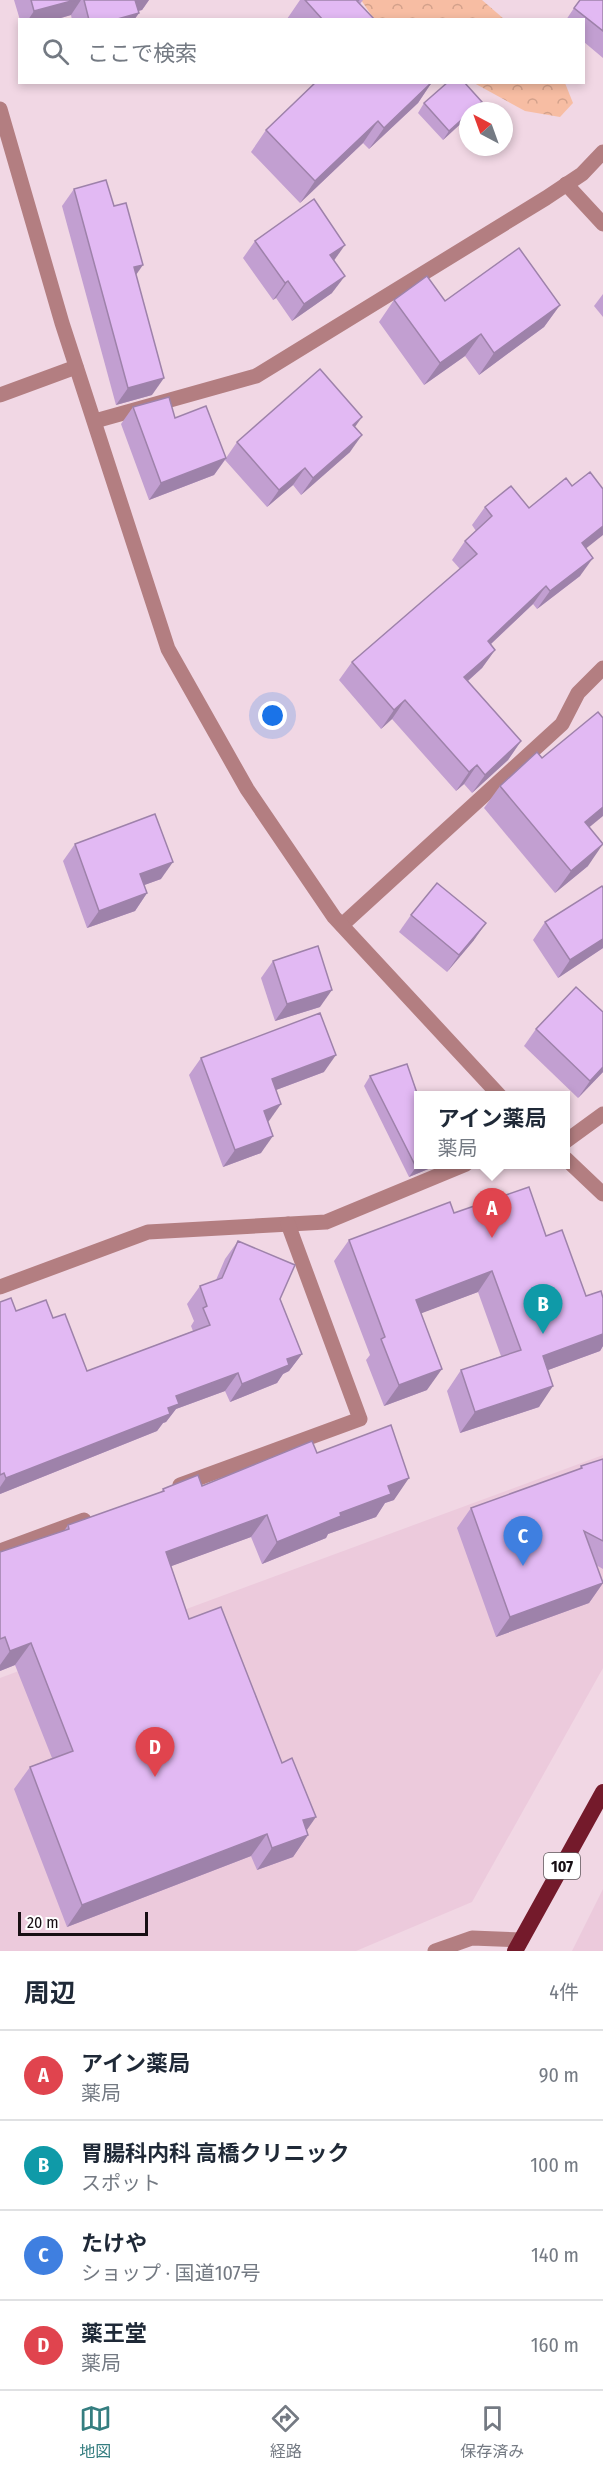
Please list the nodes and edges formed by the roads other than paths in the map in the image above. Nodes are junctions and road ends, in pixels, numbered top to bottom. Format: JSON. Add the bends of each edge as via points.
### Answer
{"nodes":[{"id":1,"x":0,"y":109,"type":"edge"},
{"id":2,"x":603,"y":152,"type":"edge"},
{"id":3,"x":566,"y":184,"type":"junction"},
{"id":4,"x":603,"y":224,"type":"edge"},
{"id":5,"x":76,"y":367,"type":"junction"},
{"id":6,"x":0,"y":395,"type":"edge"},
{"id":7,"x":95,"y":421,"type":"junction"},
{"id":8,"x":603,"y":668,"type":"edge"},
{"id":9,"x":342,"y":926,"type":"junction"},
{"id":10,"x":496,"y":1091,"type":"edge"},
{"id":11,"x":603,"y":1114,"type":"edge"},
{"id":12,"x":570,"y":1138,"type":"edge"},
{"id":13,"x":570,"y":1163,"type":"edge"},
{"id":14,"x":454,"y":1169,"type":"edge"},
{"id":15,"x":603,"y":1194,"type":"edge"},
{"id":16,"x":288,"y":1224,"type":"junction"},
{"id":17,"x":0,"y":1287,"type":"edge"},
{"id":18,"x":169,"y":1489,"type":"edge"},
{"id":19,"x":101,"y":1514,"type":"edge"},
{"id":20,"x":0,"y":1551,"type":"edge"},
{"id":21,"x":603,"y":1792,"type":"edge"},
{"id":22,"x":518,"y":1946,"type":"edge"},
{"id":23,"x":435,"y":1951,"type":"edge"}],
"edges":[{"from":1,"to":5,"type":"street"},
{"from":2,"to":3,"type":"street"},
{"from":3,"to":4,"type":"street"},
{"from":3,"to":7,"type":"street","via":[[256,376]]},
{"from":5,"to":6,"type":"street"},
{"from":5,"to":7,"type":"street"},
{"from":7,"to":9,"type":"street","via":[[168,649],[247,789]]},
{"from":8,"to":9,"type":"street","via":[[578,693],[562,724]]},
{"from":9,"to":10,"type":"street"},
{"from":11,"to":12,"type":"street"},
{"from":13,"to":15,"type":"street"},
{"from":14,"to":16,"type":"street","via":[[326,1222]]},
{"from":16,"to":17,"type":"street","via":[[148,1232]]},
{"from":16,"to":18,"type":"street","via":[[360,1419]]},
{"from":19,"to":20,"type":"street"},
{"from":21,"to":22,"type":"highway","number":"107"},
{"from":22,"to":23,"type":"street","via":[[472,1938]]}]}
